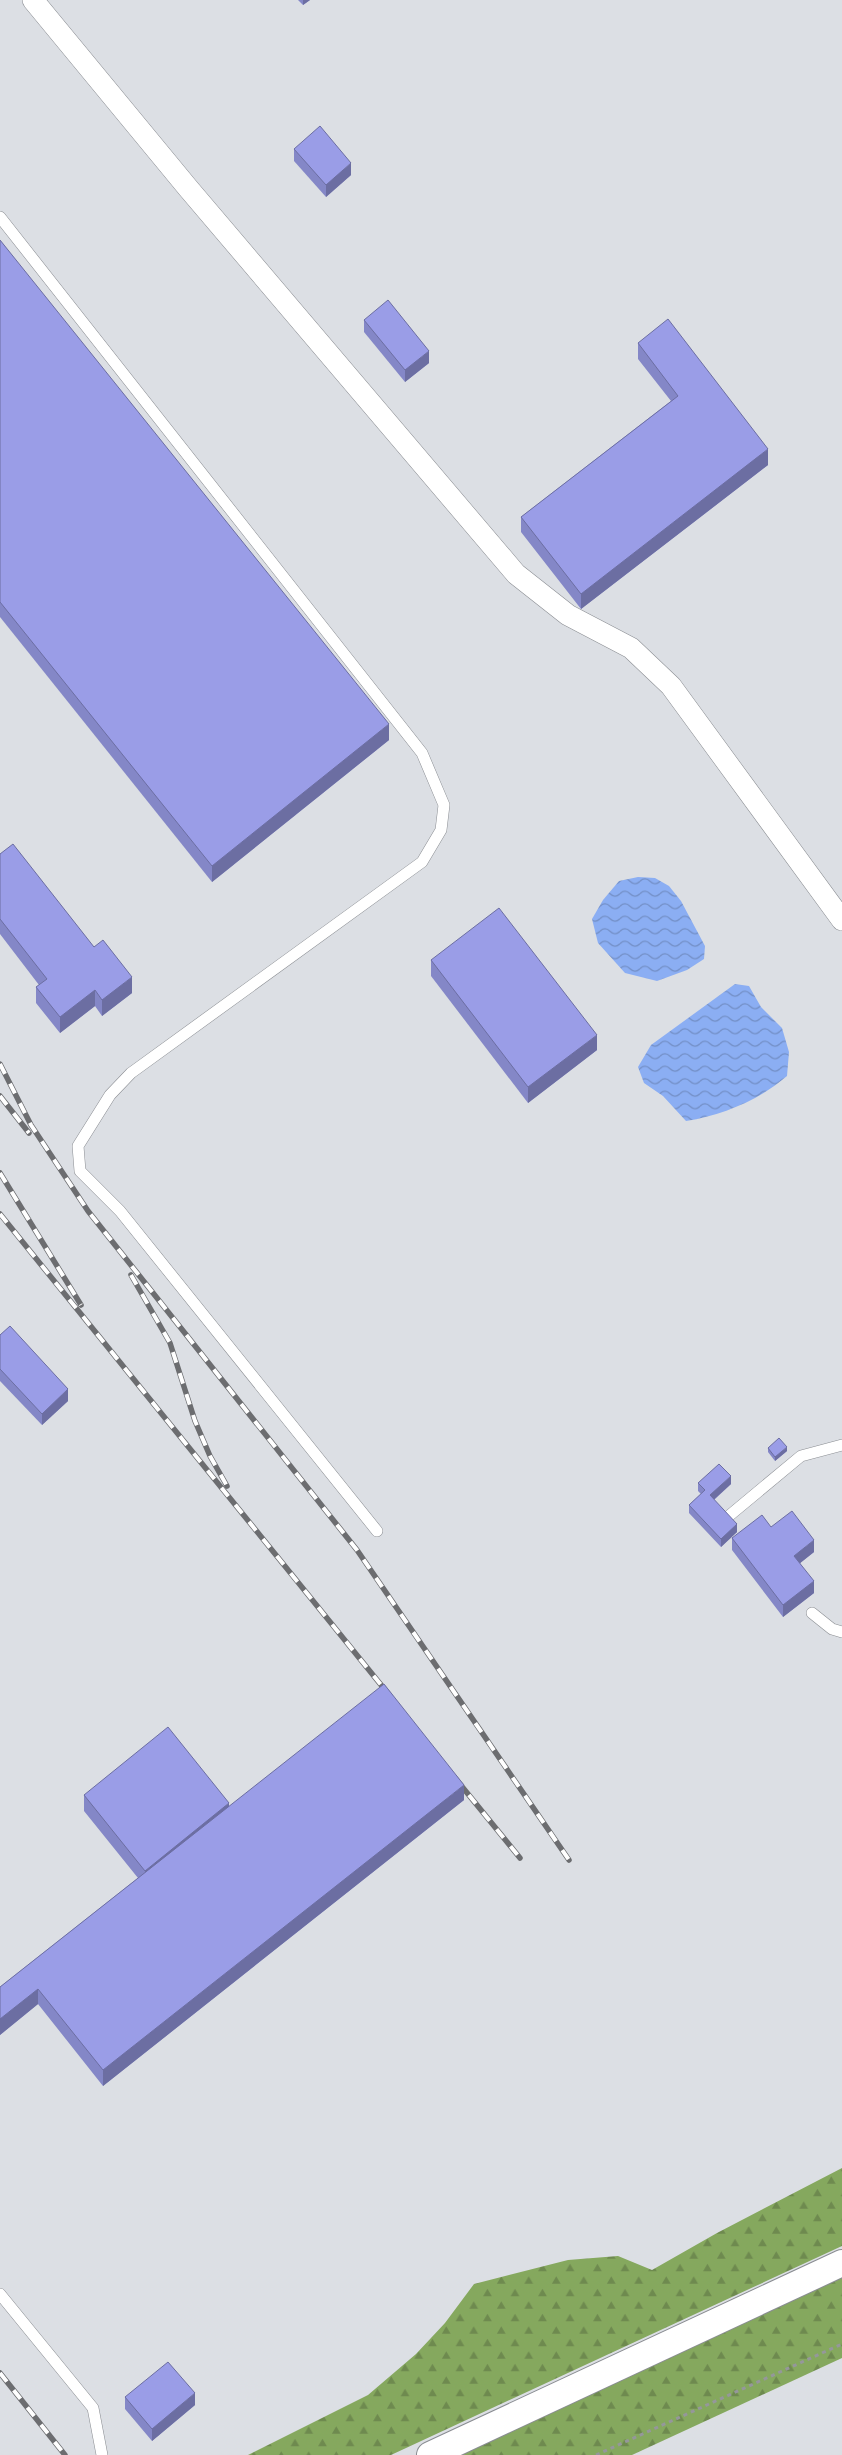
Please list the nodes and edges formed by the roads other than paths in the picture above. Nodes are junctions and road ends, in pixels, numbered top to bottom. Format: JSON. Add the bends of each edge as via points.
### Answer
{"nodes":[{"id":1,"x":33,"y":0,"type":"edge"},
{"id":2,"x":0,"y":217,"type":"edge"},
{"id":3,"x":842,"y":920,"type":"edge"},
{"id":4,"x":842,"y":1445,"type":"edge"},
{"id":5,"x":730,"y":1515,"type":"edge"},
{"id":6,"x":377,"y":1531,"type":"dead end"},
{"id":7,"x":812,"y":1613,"type":"dead end"},
{"id":8,"x":842,"y":1632,"type":"edge"},
{"id":9,"x":842,"y":2263,"type":"edge"},
{"id":10,"x":0,"y":2294,"type":"edge"},
{"id":11,"x":102,"y":2455,"type":"edge"},
{"id":12,"x":430,"y":2455,"type":"edge"}],
"edges":[{"from":1,"to":3,"type":"street","via":[[516,574],[568,615],[632,648],[671,686]]},
{"from":2,"to":6,"type":"lane","via":[[422,753],[444,805],[441,830],[422,862],[131,1073],[110,1095],[78,1146],[80,1171],[120,1212]]},
{"from":4,"to":5,"type":"lane","via":[[800,1456]]},
{"from":7,"to":8,"type":"lane","via":[[832,1629]]},
{"from":9,"to":12,"type":"street"},
{"from":10,"to":11,"type":"lane","via":[[93,2408]]}]}
